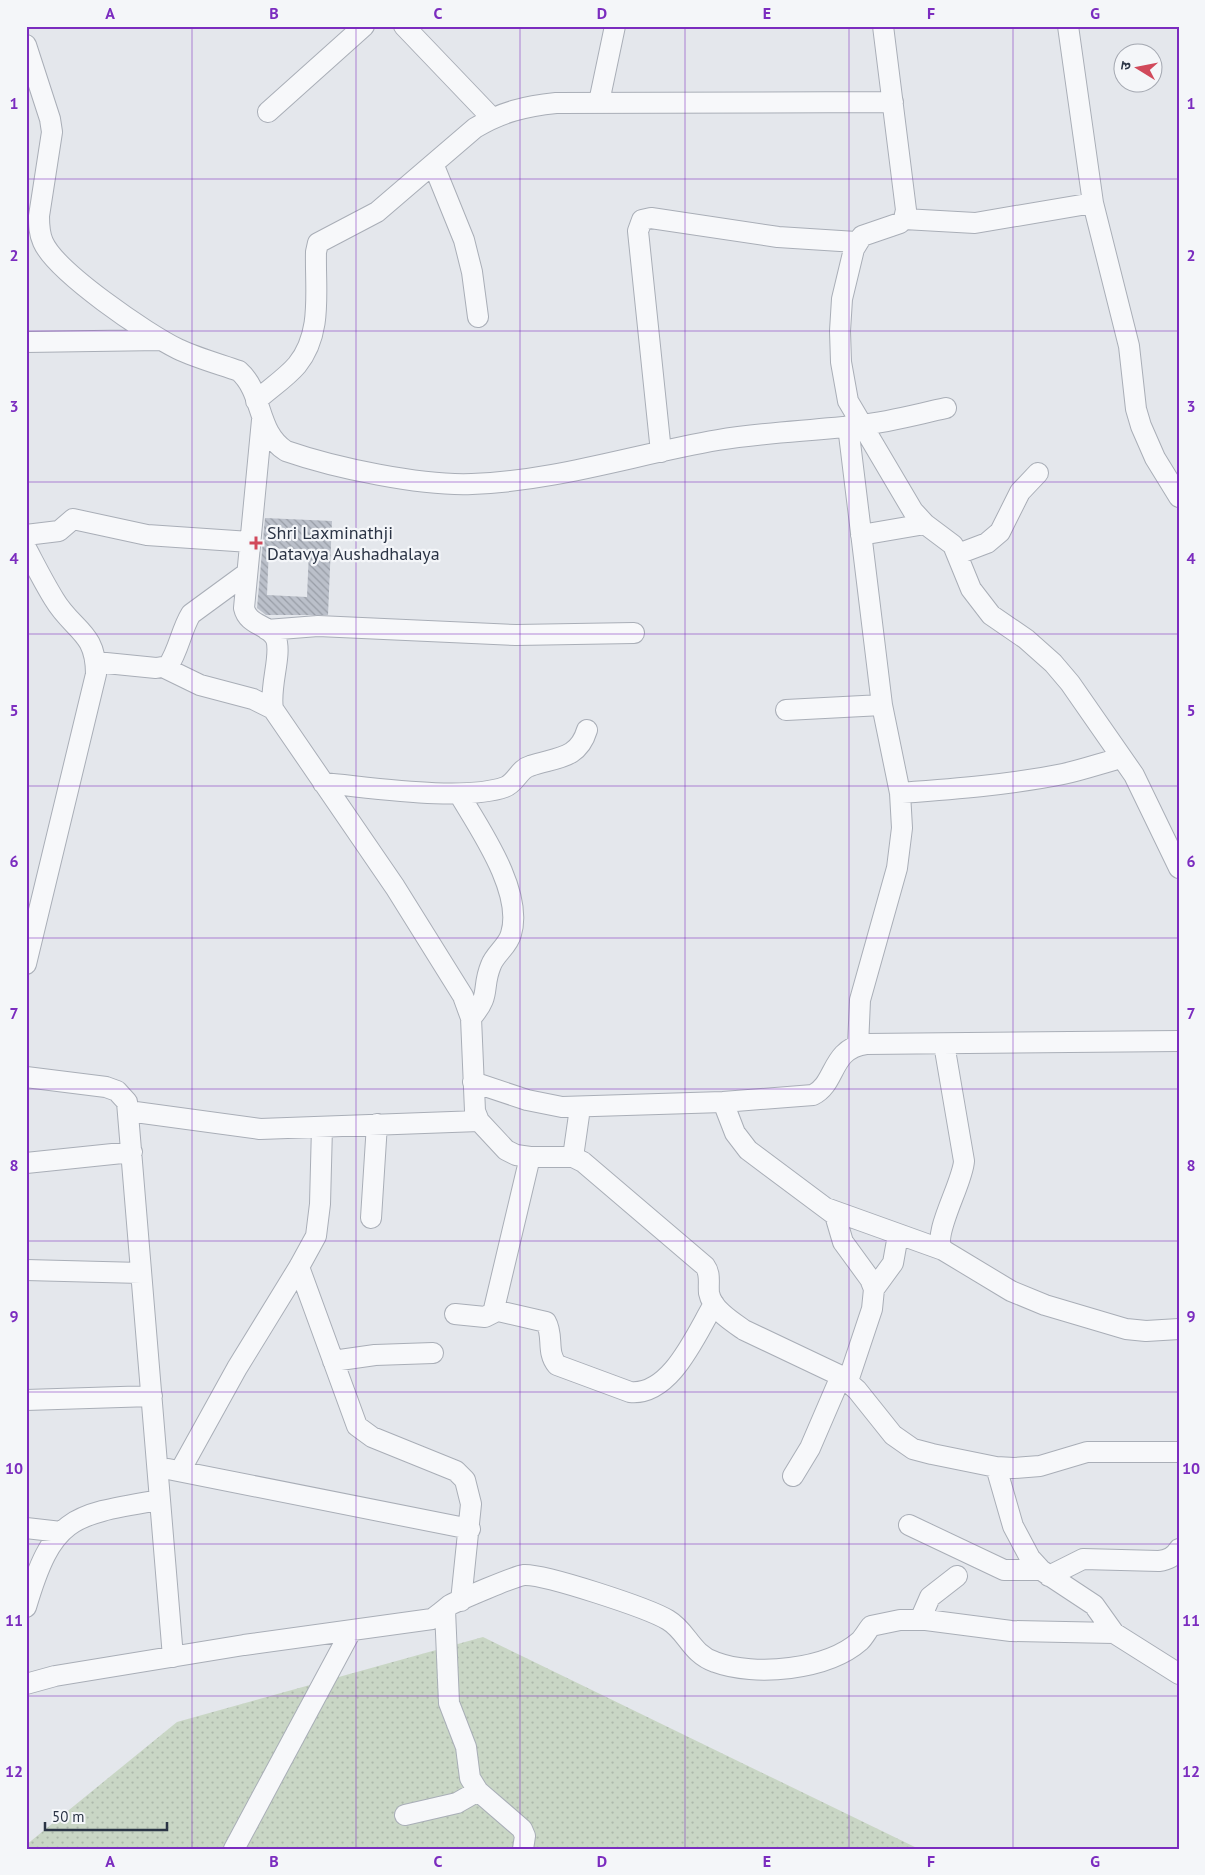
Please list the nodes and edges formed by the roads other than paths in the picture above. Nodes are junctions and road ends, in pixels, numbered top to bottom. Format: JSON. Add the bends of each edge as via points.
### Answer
{"nodes":[{"id":1,"x":364,"y":26,"type":"edge"},
{"id":2,"x":404,"y":26,"type":"edge"},
{"id":3,"x":615,"y":26,"type":"edge"},
{"id":4,"x":883,"y":26,"type":"edge"},
{"id":5,"x":1068,"y":26,"type":"edge"},
{"id":6,"x":26,"y":45,"type":"edge"},
{"id":7,"x":599,"y":102,"type":"junction"},
{"id":8,"x":893,"y":102,"type":"junction"},
{"id":9,"x":268,"y":112,"type":"dead end"},
{"id":10,"x":492,"y":118,"type":"junction"},
{"id":11,"x":434,"y":166,"type":"junction"},
{"id":12,"x":1093,"y":203,"type":"junction"},
{"id":13,"x":904,"y":219,"type":"junction"},
{"id":14,"x":35,"y":239,"type":"edge"},
{"id":15,"x":856,"y":242,"type":"junction"},
{"id":16,"x":478,"y":317,"type":"dead end"},
{"id":17,"x":161,"y":340,"type":"junction"},
{"id":18,"x":26,"y":342,"type":"edge"},
{"id":19,"x":256,"y":401,"type":"junction"},
{"id":20,"x":946,"y":408,"type":"dead end"},
{"id":21,"x":262,"y":420,"type":"junction"},
{"id":22,"x":855,"y":426,"type":"junction"},
{"id":23,"x":661,"y":452,"type":"junction"},
{"id":24,"x":1038,"y":473,"type":"dead end"},
{"id":25,"x":1179,"y":497,"type":"edge"},
{"id":26,"x":925,"y":524,"type":"junction"},
{"id":27,"x":26,"y":535,"type":"edge"},
{"id":28,"x":861,"y":535,"type":"junction"},
{"id":29,"x":250,"y":542,"type":"junction"},
{"id":30,"x":26,"y":548,"type":"edge"},
{"id":31,"x":958,"y":554,"type":"junction"},
{"id":32,"x":247,"y":573,"type":"junction"},
{"id":33,"x":267,"y":630,"type":"junction"},
{"id":34,"x":634,"y":633,"type":"dead end"},
{"id":35,"x":96,"y":662,"type":"junction"},
{"id":36,"x":163,"y":667,"type":"junction"},
{"id":37,"x":882,"y":705,"type":"junction"},
{"id":38,"x":273,"y":709,"type":"junction"},
{"id":39,"x":786,"y":710,"type":"dead end"},
{"id":40,"x":587,"y":730,"type":"dead end"},
{"id":41,"x":1121,"y":758,"type":"junction"},
{"id":42,"x":323,"y":784,"type":"junction"},
{"id":43,"x":900,"y":793,"type":"junction"},
{"id":44,"x":458,"y":794,"type":"junction"},
{"id":45,"x":1179,"y":868,"type":"edge"},
{"id":46,"x":26,"y":964,"type":"edge"},
{"id":47,"x":471,"y":1018,"type":"junction"},
{"id":48,"x":1179,"y":1041,"type":"edge"},
{"id":49,"x":944,"y":1044,"type":"junction"},
{"id":50,"x":858,"y":1046,"type":"junction"},
{"id":51,"x":26,"y":1078,"type":"edge"},
{"id":52,"x":473,"y":1082,"type":"junction"},
{"id":53,"x":723,"y":1102,"type":"junction"},
{"id":54,"x":580,"y":1108,"type":"junction"},
{"id":55,"x":128,"y":1111,"type":"junction"},
{"id":56,"x":479,"y":1120,"type":"junction"},
{"id":57,"x":377,"y":1124,"type":"junction"},
{"id":58,"x":322,"y":1127,"type":"junction"},
{"id":59,"x":132,"y":1152,"type":"junction"},
{"id":60,"x":530,"y":1157,"type":"junction"},
{"id":61,"x":574,"y":1157,"type":"junction"},
{"id":62,"x":26,"y":1163,"type":"edge"},
{"id":63,"x":826,"y":1208,"type":"junction"},
{"id":64,"x":371,"y":1218,"type":"dead end"},
{"id":65,"x":898,"y":1235,"type":"junction"},
{"id":66,"x":943,"y":1250,"type":"junction"},
{"id":67,"x":299,"y":1267,"type":"junction"},
{"id":68,"x":26,"y":1270,"type":"edge"},
{"id":69,"x":142,"y":1272,"type":"junction"},
{"id":70,"x":874,"y":1289,"type":"junction"},
{"id":71,"x":714,"y":1304,"type":"junction"},
{"id":72,"x":494,"y":1310,"type":"junction"},
{"id":73,"x":455,"y":1314,"type":"dead end"},
{"id":74,"x":1179,"y":1329,"type":"edge"},
{"id":75,"x":433,"y":1353,"type":"dead end"},
{"id":76,"x":333,"y":1361,"type":"junction"},
{"id":77,"x":845,"y":1378,"type":"junction"},
{"id":78,"x":152,"y":1396,"type":"junction"},
{"id":79,"x":26,"y":1400,"type":"edge"},
{"id":80,"x":1179,"y":1452,"type":"edge"},
{"id":81,"x":157,"y":1467,"type":"junction"},
{"id":82,"x":996,"y":1467,"type":"junction"},
{"id":83,"x":180,"y":1471,"type":"junction"},
{"id":84,"x":793,"y":1476,"type":"dead end"},
{"id":85,"x":160,"y":1500,"type":"junction"},
{"id":86,"x":909,"y":1525,"type":"dead end"},
{"id":87,"x":26,"y":1528,"type":"edge"},
{"id":88,"x":470,"y":1529,"type":"junction"},
{"id":89,"x":61,"y":1532,"type":"junction"},
{"id":90,"x":1179,"y":1549,"type":"edge"},
{"id":91,"x":1045,"y":1573,"type":"junction"},
{"id":92,"x":957,"y":1576,"type":"dead end"},
{"id":93,"x":453,"y":1605,"type":"junction"},
{"id":94,"x":26,"y":1607,"type":"edge"},
{"id":95,"x":920,"y":1620,"type":"junction"},
{"id":96,"x":351,"y":1631,"type":"junction"},
{"id":97,"x":1114,"y":1632,"type":"junction"},
{"id":98,"x":173,"y":1656,"type":"junction"},
{"id":99,"x":1179,"y":1674,"type":"edge"},
{"id":100,"x":26,"y":1684,"type":"edge"},
{"id":101,"x":478,"y":1791,"type":"junction"},
{"id":102,"x":405,"y":1815,"type":"dead end"},
{"id":103,"x":234,"y":1849,"type":"edge"},
{"id":104,"x":523,"y":1849,"type":"edge"}],
"edges":[{"from":1,"to":9,"type":"street"},
{"from":2,"to":10,"type":"street"},
{"from":3,"to":7,"type":"street"},
{"from":4,"to":8,"type":"street"},
{"from":5,"to":12,"type":"street"},
{"from":6,"to":14,"type":"street","via":[[52,132],[39,230]]},
{"from":7,"to":8,"type":"street"},
{"from":7,"to":10,"type":"street","via":[[531,106]]},
{"from":8,"to":13,"type":"street","via":[[906,199]]},
{"from":10,"to":11,"type":"street","via":[[475,128]]},
{"from":11,"to":16,"type":"street","via":[[464,240]]},
{"from":11,"to":19,"type":"street","via":[[377,212],[318,243],[316,315],[310,344],[296,366]]},
{"from":12,"to":13,"type":"street","via":[[975,223]]},
{"from":12,"to":25,"type":"street","via":[[1127,337],[1141,426],[1155,458]]},
{"from":13,"to":15,"type":"street","via":[[862,236]]},
{"from":14,"to":17,"type":"street","via":[[113,309]]},
{"from":15,"to":22,"type":"street","via":[[842,299],[840,339],[841,362]]},
{"from":15,"to":23,"type":"street","via":[[770,236],[651,218],[642,220],[638,231]]},
{"from":17,"to":18,"type":"street"},
{"from":17,"to":19,"type":"street","via":[[239,371],[247,378]]},
{"from":19,"to":21,"type":"street"},
{"from":20,"to":22,"type":"street"},
{"from":21,"to":23,"type":"street","via":[[276,445],[286,451],[385,476],[439,483],[509,480],[594,467]]},
{"from":21,"to":29,"type":"street"},
{"from":22,"to":23,"type":"street","via":[[782,431]]},
{"from":22,"to":26,"type":"street"},
{"from":22,"to":28,"type":"street"},
{"from":24,"to":31,"type":"street","via":[[1020,492],[1000,532],[987,543]]},
{"from":26,"to":28,"type":"street"},
{"from":26,"to":31,"type":"street","via":[[953,545]]},
{"from":27,"to":29,"type":"street","via":[[59,531],[73,519],[147,535]]},
{"from":28,"to":37,"type":"street"},
{"from":29,"to":32,"type":"street"},
{"from":30,"to":35,"type":"street","via":[[54,600],[91,642]]},
{"from":31,"to":41,"type":"street","via":[[971,589],[980,602],[991,615],[1026,639],[1052,663]]},
{"from":32,"to":33,"type":"street","via":[[245,613]]},
{"from":32,"to":36,"type":"street","via":[[191,614],[174,657],[168,666]]},
{"from":33,"to":34,"type":"street","via":[[318,626],[516,635]]},
{"from":33,"to":38,"type":"street","via":[[273,635],[277,647]]},
{"from":35,"to":36,"type":"street"},
{"from":35,"to":46,"type":"street","via":[[93,690]]},
{"from":36,"to":38,"type":"street","via":[[200,685],[253,699]]},
{"from":37,"to":39,"type":"street"},
{"from":37,"to":43,"type":"street"},
{"from":38,"to":42,"type":"street"},
{"from":40,"to":44,"type":"street","via":[[575,752],[528,767],[508,785]]},
{"from":41,"to":43,"type":"street","via":[[1064,774],[1009,783]]},
{"from":41,"to":45,"type":"street","via":[[1134,775]]},
{"from":42,"to":44,"type":"street"},
{"from":42,"to":47,"type":"street","via":[[395,887],[456,983]]},
{"from":43,"to":50,"type":"street","via":[[902,828],[897,868],[860,1000]]},
{"from":44,"to":47,"type":"street","via":[[493,852],[509,892],[513,913],[510,938],[492,963],[485,999]]},
{"from":47,"to":52,"type":"street"},
{"from":48,"to":49,"type":"street"},
{"from":49,"to":50,"type":"street"},
{"from":49,"to":66,"type":"street","via":[[964,1161],[939,1238]]},
{"from":50,"to":53,"type":"street","via":[[840,1058],[822,1087],[813,1095]]},
{"from":51,"to":55,"type":"street","via":[[106,1087],[122,1095]]},
{"from":52,"to":54,"type":"street","via":[[547,1105]]},
{"from":52,"to":56,"type":"street","via":[[475,1111]]},
{"from":53,"to":54,"type":"street"},
{"from":53,"to":63,"type":"street","via":[[735,1133],[748,1150]]},
{"from":54,"to":61,"type":"street"},
{"from":55,"to":58,"type":"street","via":[[260,1129]]},
{"from":55,"to":59,"type":"street"},
{"from":56,"to":57,"type":"street"},
{"from":56,"to":60,"type":"street","via":[[506,1150]]},
{"from":57,"to":58,"type":"street"},
{"from":57,"to":64,"type":"street"},
{"from":58,"to":67,"type":"street","via":[[318,1227]]},
{"from":59,"to":62,"type":"street"},
{"from":59,"to":69,"type":"street"},
{"from":60,"to":61,"type":"street"},
{"from":60,"to":72,"type":"street"},
{"from":61,"to":71,"type":"street","via":[[595,1171],[705,1266],[710,1298]]},
{"from":63,"to":65,"type":"street"},
{"from":63,"to":70,"type":"street","via":[[836,1217],[843,1242]]},
{"from":65,"to":66,"type":"street"},
{"from":65,"to":70,"type":"street","via":[[893,1263]]},
{"from":66,"to":74,"type":"street","via":[[1011,1291],[1045,1305],[1131,1330]]},
{"from":67,"to":76,"type":"street"},
{"from":67,"to":83,"type":"street","via":[[264,1322]]},
{"from":68,"to":69,"type":"street"},
{"from":69,"to":78,"type":"street"},
{"from":70,"to":77,"type":"street","via":[[872,1309]]},
{"from":71,"to":72,"type":"street","via":[[670,1375],[650,1391],[640,1393],[557,1365],[550,1352],[546,1322]]},
{"from":71,"to":77,"type":"street","via":[[744,1330]]},
{"from":72,"to":73,"type":"street","via":[[491,1316],[485,1317]]},
{"from":75,"to":76,"type":"street"},
{"from":76,"to":88,"type":"street","via":[[352,1416],[363,1432],[456,1471],[465,1480],[471,1504]]},
{"from":77,"to":82,"type":"street","via":[[904,1444],[932,1454]]},
{"from":77,"to":84,"type":"street"},
{"from":78,"to":79,"type":"street"},
{"from":78,"to":81,"type":"street"},
{"from":80,"to":82,"type":"street","via":[[1087,1452],[1040,1466]]},
{"from":81,"to":83,"type":"street"},
{"from":81,"to":85,"type":"street"},
{"from":82,"to":91,"type":"street","via":[[1013,1526],[1030,1558]]},
{"from":83,"to":88,"type":"street"},
{"from":85,"to":89,"type":"street","via":[[85,1515]]},
{"from":85,"to":98,"type":"street"},
{"from":86,"to":91,"type":"street","via":[[1004,1570]]},
{"from":87,"to":89,"type":"street"},
{"from":88,"to":93,"type":"street"},
{"from":89,"to":94,"type":"street","via":[[49,1546]]},
{"from":90,"to":91,"type":"street","via":[[1175,1555],[1159,1561],[1083,1559]]},
{"from":91,"to":97,"type":"street","via":[[1094,1605]]},
{"from":92,"to":95,"type":"street","via":[[930,1597]]},
{"from":93,"to":95,"type":"street","via":[[523,1575],[653,1612],[670,1620],[693,1649],[715,1662],[792,1670],[841,1653],[860,1641],[871,1626]]},
{"from":93,"to":96,"type":"street","via":[[432,1619]]},
{"from":93,"to":101,"type":"street","via":[[449,1703],[454,1723],[466,1747],[470,1778]]},
{"from":95,"to":97,"type":"street","via":[[1011,1631]]},
{"from":96,"to":98,"type":"street"},
{"from":96,"to":103,"type":"street"},
{"from":97,"to":99,"type":"street"},
{"from":98,"to":100,"type":"street"},
{"from":101,"to":102,"type":"street","via":[[456,1803]]},
{"from":101,"to":104,"type":"street","via":[[522,1829],[525,1836]]}]}
